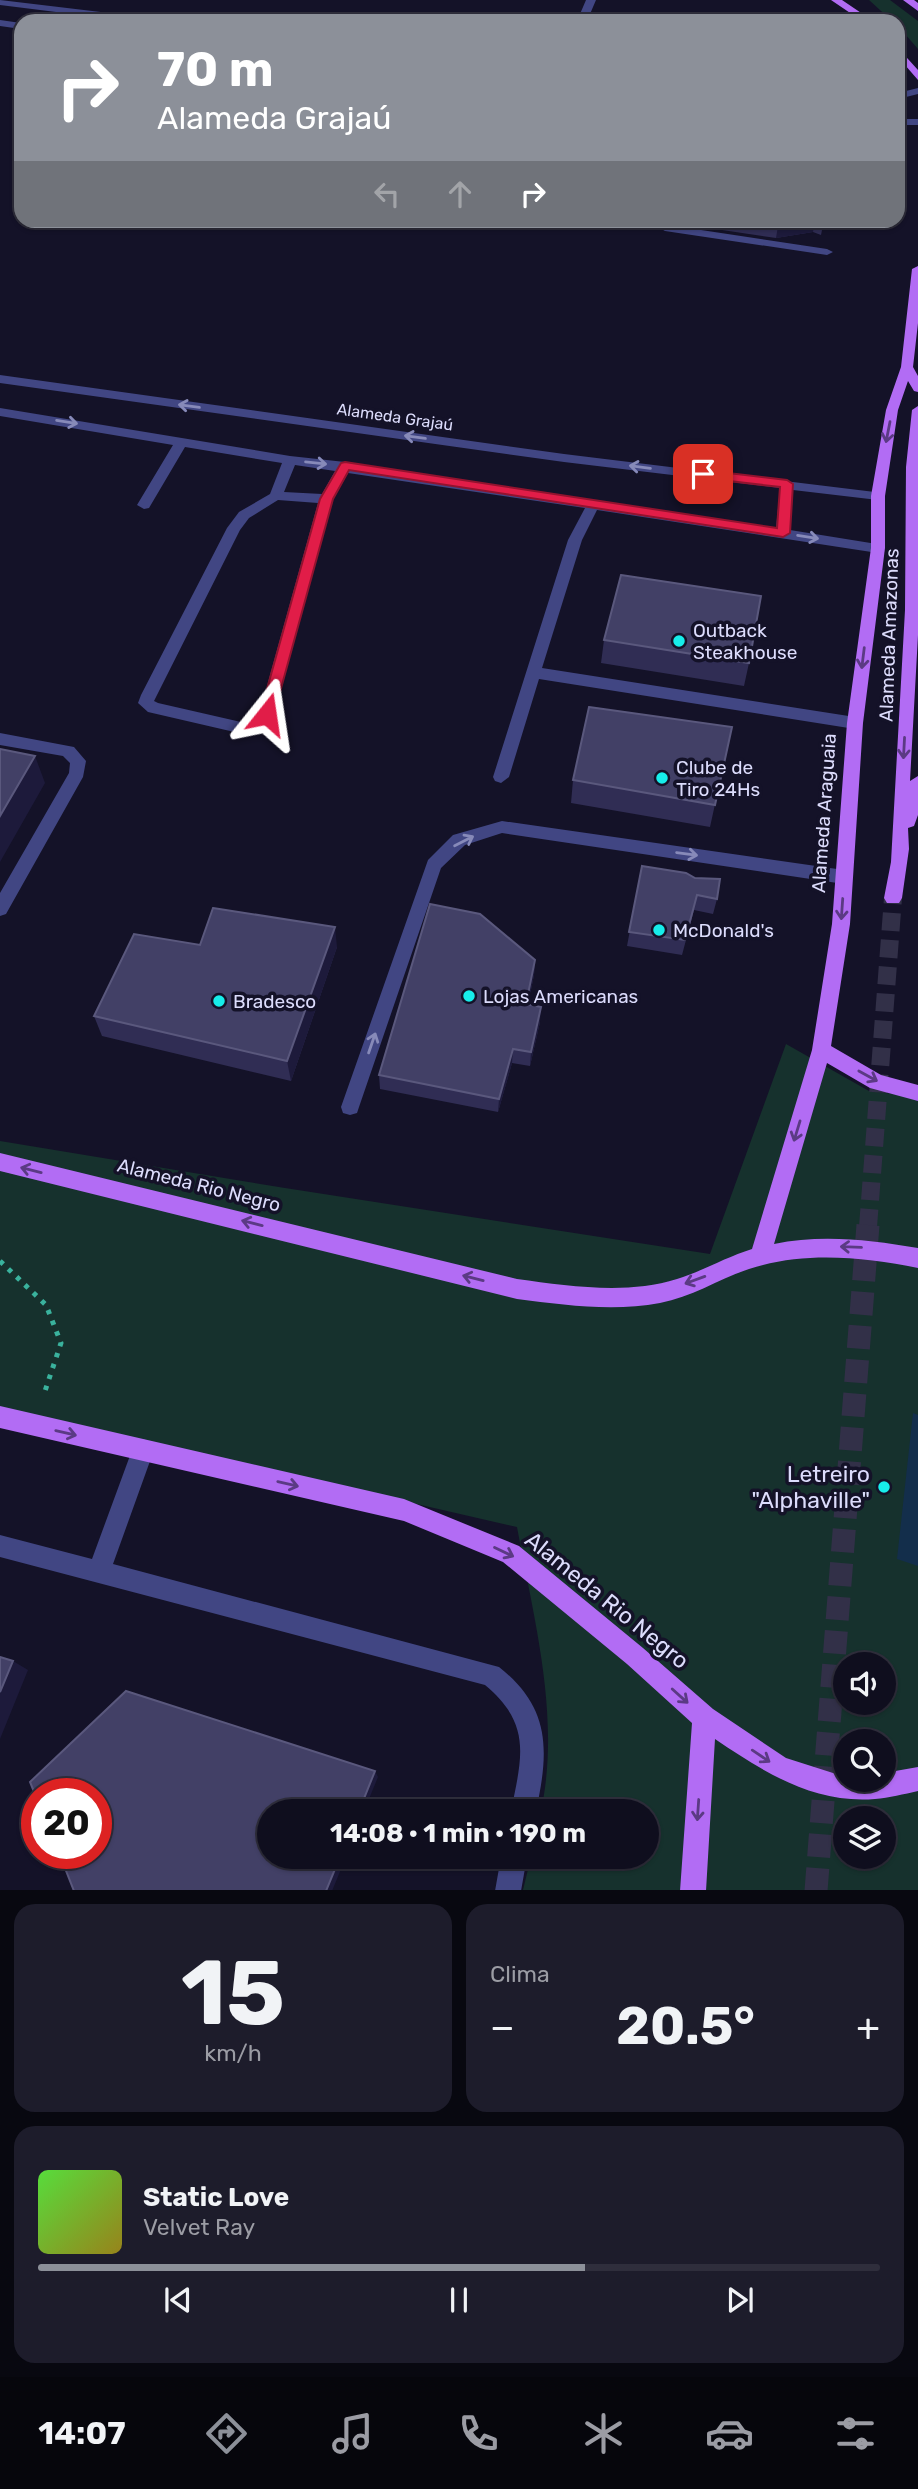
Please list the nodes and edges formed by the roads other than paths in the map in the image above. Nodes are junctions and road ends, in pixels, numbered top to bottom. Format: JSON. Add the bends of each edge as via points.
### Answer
{"nodes":[{"id":1,"x":836,"y":0,"type":"edge"},
{"id":2,"x":908,"y":0,"type":"edge"},
{"id":3,"x":0,"y":2,"type":"edge"},
{"id":4,"x":918,"y":8,"type":"edge"},
{"id":5,"x":95,"y":14,"type":"edge"},
{"id":6,"x":857,"y":14,"type":"edge"},
{"id":7,"x":905,"y":60,"type":"edge"},
{"id":8,"x":918,"y":77,"type":"edge"},
{"id":9,"x":665,"y":228,"type":"edge"},
{"id":10,"x":827,"y":252,"type":"dead end"},
{"id":11,"x":918,"y":268,"type":"edge"},
{"id":12,"x":907,"y":367,"type":"junction"},
{"id":13,"x":3,"y":381,"type":"edge"},
{"id":14,"x":918,"y":387,"type":"edge"},
{"id":15,"x":918,"y":410,"type":"edge"},
{"id":16,"x":0,"y":412,"type":"edge"},
{"id":17,"x":182,"y":442,"type":"junction"},
{"id":18,"x":290,"y":460,"type":"junction"},
{"id":19,"x":345,"y":466,"type":"junction"},
{"id":20,"x":787,"y":484,"type":"junction"},
{"id":21,"x":276,"y":496,"type":"junction"},
{"id":22,"x":878,"y":496,"type":"junction"},
{"id":23,"x":326,"y":499,"type":"junction"},
{"id":24,"x":594,"y":504,"type":"junction"},
{"id":25,"x":144,"y":505,"type":"dead end"},
{"id":26,"x":783,"y":533,"type":"junction"},
{"id":27,"x":878,"y":548,"type":"junction"},
{"id":28,"x":532,"y":672,"type":"junction"},
{"id":29,"x":855,"y":723,"type":"junction"},
{"id":30,"x":0,"y":739,"type":"edge"},
{"id":31,"x":501,"y":777,"type":"dead end"},
{"id":32,"x":918,"y":782,"type":"edge"},
{"id":33,"x":898,"y":860,"type":"junction"},
{"id":34,"x":844,"y":877,"type":"junction"},
{"id":35,"x":892,"y":898,"type":"tunnel mouth"},
{"id":36,"x":0,"y":909,"type":"edge"},
{"id":37,"x":821,"y":1050,"type":"junction"},
{"id":38,"x":918,"y":1093,"type":"edge"},
{"id":39,"x":349,"y":1107,"type":"dead end"},
{"id":40,"x":0,"y":1162,"type":"edge"},
{"id":41,"x":760,"y":1256,"type":"junction"},
{"id":42,"x":918,"y":1258,"type":"edge"},
{"id":43,"x":0,"y":1417,"type":"edge"},
{"id":44,"x":143,"y":1450,"type":"junction"},
{"id":45,"x":0,"y":1546,"type":"edge"},
{"id":46,"x":99,"y":1572,"type":"junction"},
{"id":47,"x":704,"y":1718,"type":"junction"},
{"id":48,"x":918,"y":1779,"type":"edge"},
{"id":49,"x":526,"y":1799,"type":"edge"},
{"id":50,"x":512,"y":1869,"type":"edge"},
{"id":51,"x":508,"y":1890,"type":"edge"},
{"id":52,"x":693,"y":1890,"type":"edge"}],
"edges":[{"from":1,"to":6,"type":"main road"},
{"from":2,"to":4,"type":"main road"},
{"from":3,"to":5,"type":"street"},
{"from":7,"to":8,"type":"main road"},
{"from":9,"to":10,"type":"street"},
{"from":11,"to":12,"type":"main road"},
{"from":12,"to":14,"type":"main road"},
{"from":12,"to":22,"type":"main road","name":"Alameda Araguaia","one_way":true,"via":[[892,410]]},
{"from":20,"to":13,"type":"street","name":"Alameda Grajaú","one_way":true},
{"from":15,"to":33,"type":"main road","name":"Alameda Amazonas","one_way":true},
{"from":16,"to":17,"type":"street","one_way":true},
{"from":17,"to":18,"type":"street"},
{"from":17,"to":25,"type":"street"},
{"from":18,"to":19,"type":"street","one_way":true},
{"from":18,"to":21,"type":"street"},
{"from":19,"to":23,"type":"street"},
{"from":19,"to":24,"type":"street"},
{"from":20,"to":22,"type":"street","name":"Alameda Grajaú"},
{"from":20,"to":26,"type":"street"},
{"from":21,"to":23,"type":"street"},
{"from":21,"to":23,"type":"street","via":[[244,515],[234,528],[149,695],[146,703],[153,708],[243,728],[267,714]]},
{"from":22,"to":27,"type":"main road","name":"Alameda Araguaia"},
{"from":24,"to":26,"type":"street"},
{"from":24,"to":28,"type":"street","via":[[575,540]]},
{"from":26,"to":27,"type":"street","one_way":true},
{"from":27,"to":29,"type":"main road","name":"Alameda Araguaia","one_way":true},
{"from":28,"to":29,"type":"street"},
{"from":28,"to":31,"type":"street"},
{"from":29,"to":34,"type":"main road","name":"Alameda Araguaia"},
{"from":30,"to":36,"type":"street","via":[[68,751],[78,761],[77,773]]},
{"from":32,"to":33,"type":"main road"},
{"from":33,"to":35,"type":"main road"},
{"from":34,"to":37,"type":"main road","name":"Alameda Araguaia","one_way":true},
{"from":39,"to":34,"type":"street","one_way":true,"via":[[434,865],[459,840],[502,827]]},
{"from":37,"to":38,"type":"main road","one_way":true,"via":[[877,1082]]},
{"from":37,"to":41,"type":"main road","name":"Alameda Araguaia","one_way":true},
{"from":41,"to":40,"type":"main road","name":"Alameda Rio Negro","one_way":true,"via":[[652,1295],[588,1299],[517,1289]]},
{"from":42,"to":41,"type":"main road","name":"Alameda Rio Negro","one_way":true,"via":[[866,1247],[823,1246]]},
{"from":43,"to":44,"type":"main road","name":"Alameda Rio Negro","one_way":true},
{"from":44,"to":46,"type":"street"},
{"from":44,"to":47,"type":"main road","name":"Alameda Rio Negro","one_way":true,"via":[[404,1510],[511,1554]]},
{"from":45,"to":46,"type":"street"},
{"from":46,"to":49,"type":"street","via":[[491,1675],[509,1686],[528,1714],[534,1762]]},
{"from":47,"to":48,"type":"main road","name":"Alameda Rio Negro","one_way":true,"via":[[780,1768],[833,1785],[875,1787]]},
{"from":47,"to":52,"type":"main road","one_way":true},
{"from":50,"to":51,"type":"street"}]}
